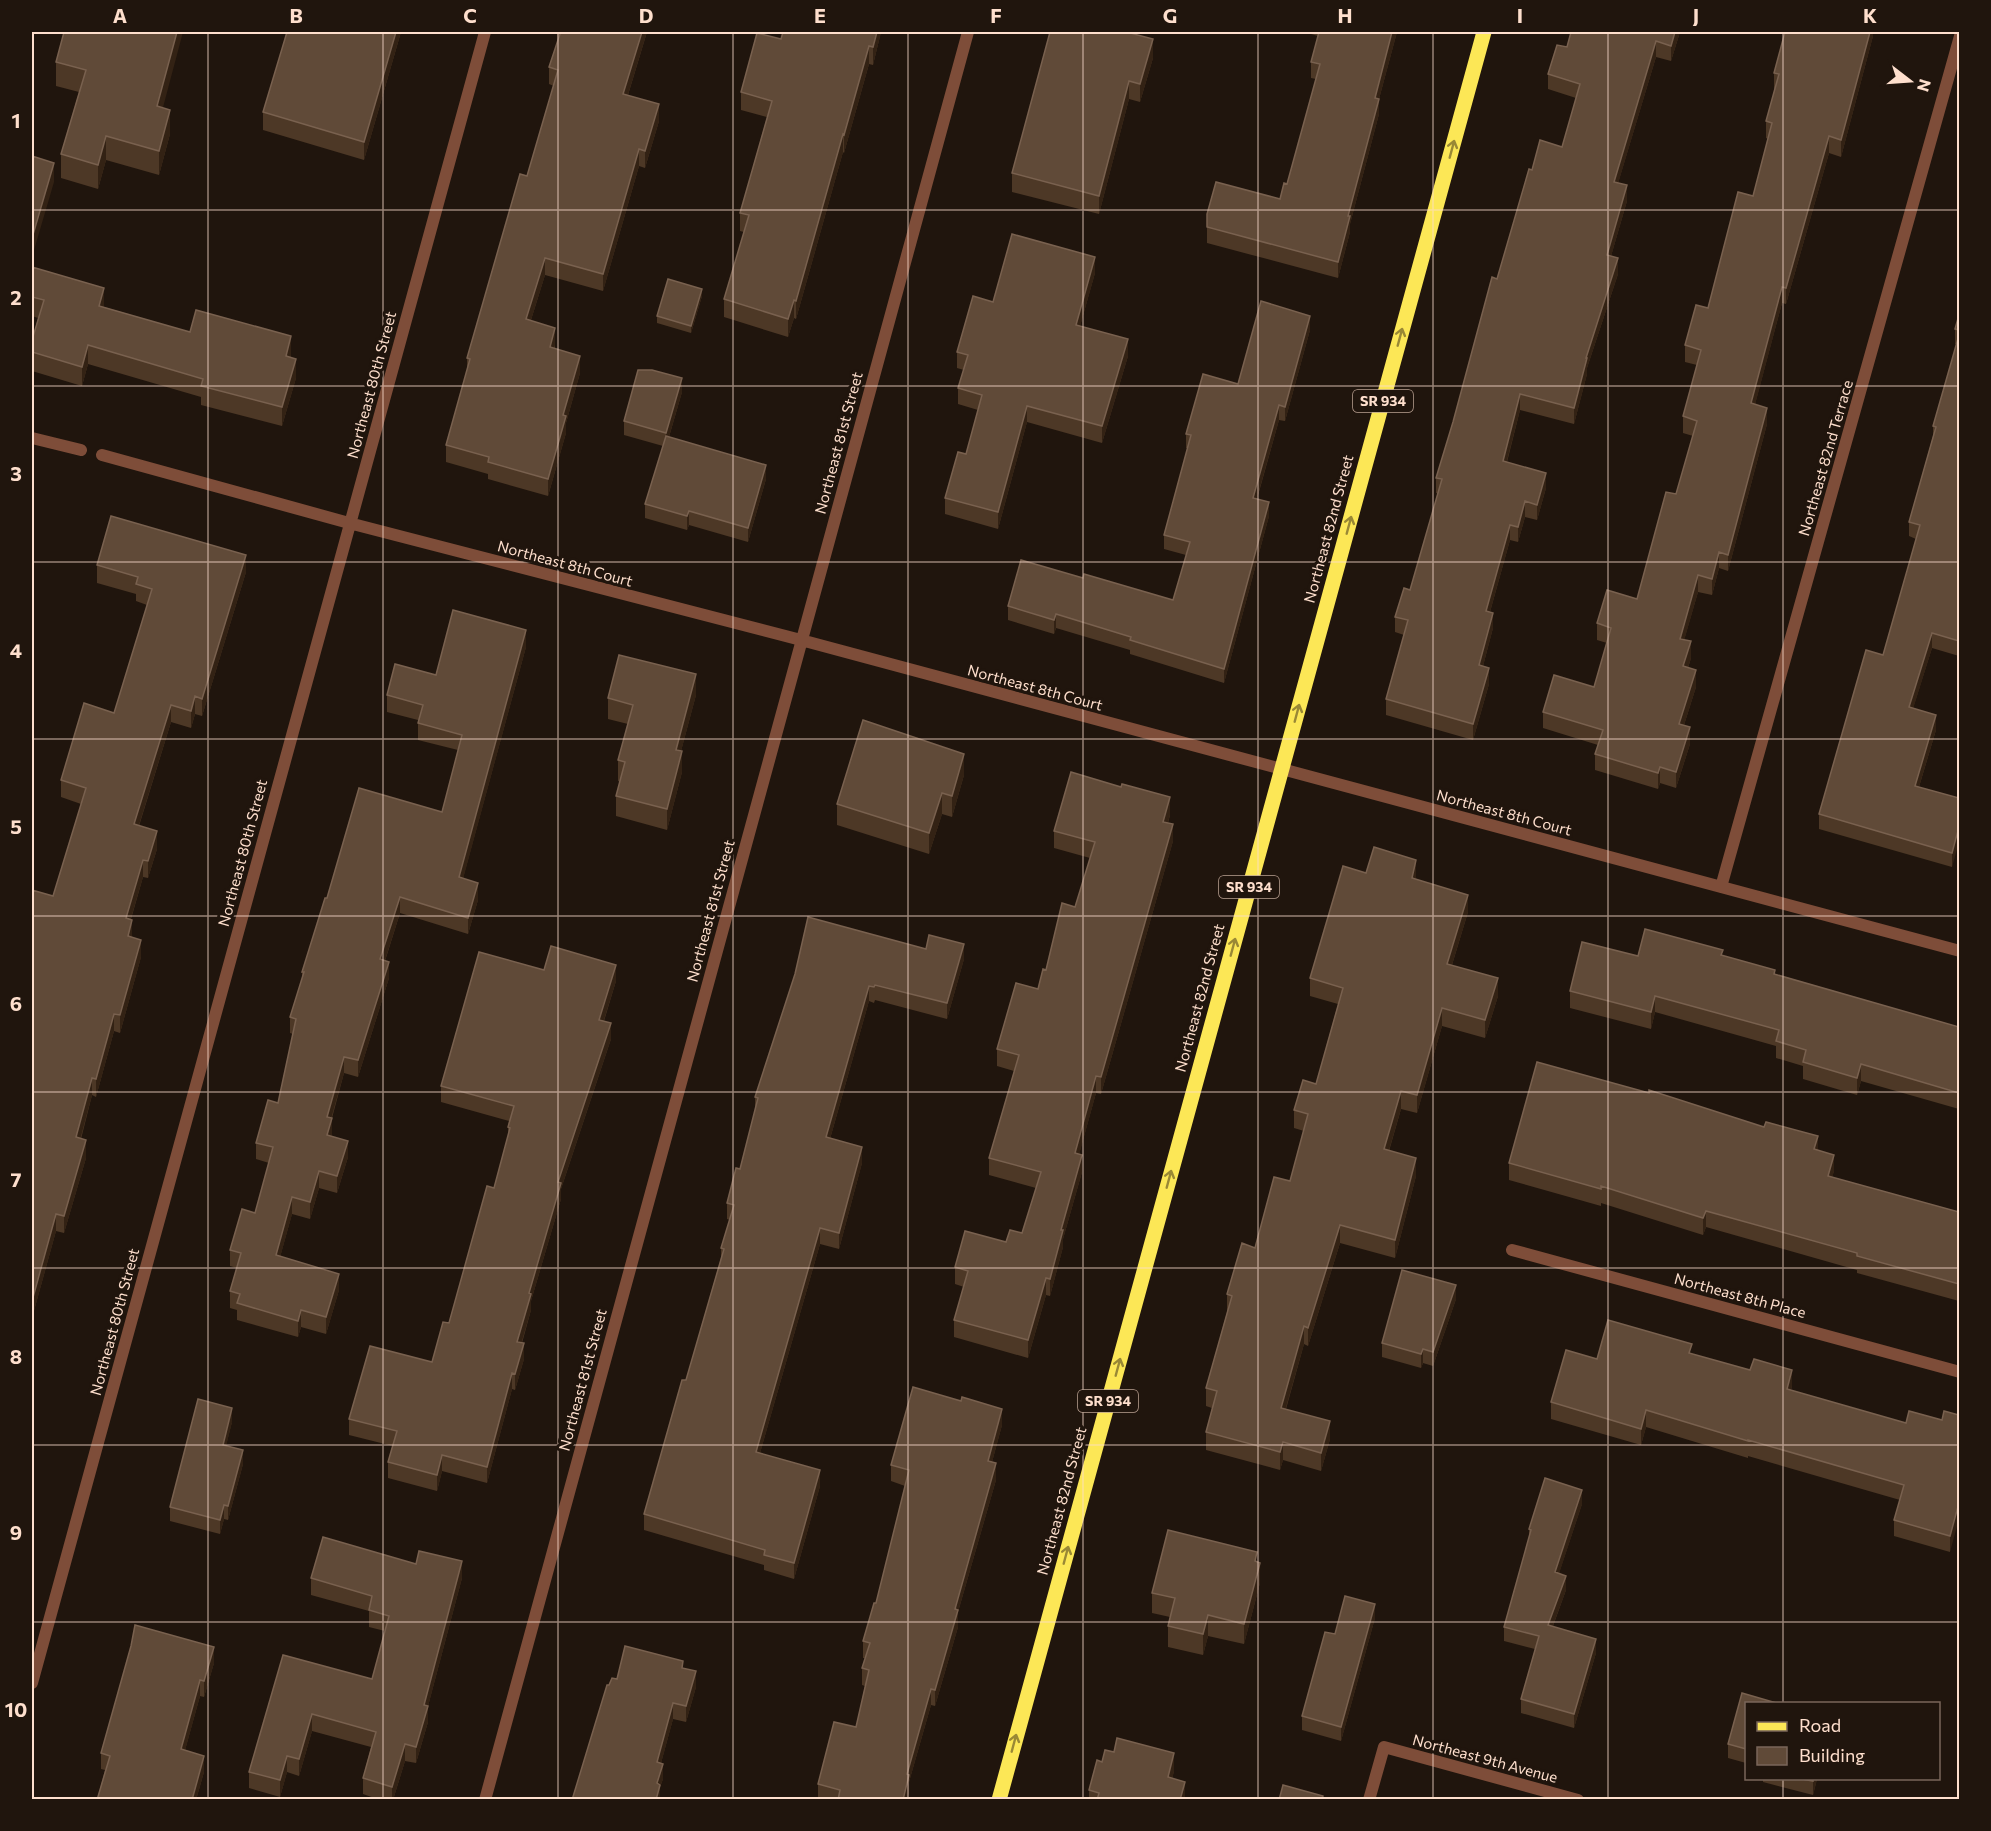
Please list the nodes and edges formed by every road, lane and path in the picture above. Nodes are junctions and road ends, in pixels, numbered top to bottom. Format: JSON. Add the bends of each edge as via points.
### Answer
{"nodes":[{"id":1,"x":485,"y":32,"type":"edge"},
{"id":2,"x":968,"y":32,"type":"edge"},
{"id":3,"x":1484,"y":32,"type":"edge"},
{"id":4,"x":1959,"y":36,"type":"edge"},
{"id":5,"x":32,"y":438,"type":"edge"},
{"id":6,"x":81,"y":450,"type":"dead end"},
{"id":7,"x":102,"y":455,"type":"dead end"},
{"id":8,"x":349,"y":523,"type":"junction"},
{"id":9,"x":801,"y":640,"type":"junction"},
{"id":10,"x":1281,"y":770,"type":"junction"},
{"id":11,"x":1721,"y":887,"type":"junction"},
{"id":12,"x":1959,"y":951,"type":"edge"},
{"id":13,"x":1512,"y":1250,"type":"dead end"},
{"id":14,"x":1959,"y":1372,"type":"edge"},
{"id":15,"x":32,"y":1683,"type":"edge"},
{"id":16,"x":485,"y":1800,"type":"edge"},
{"id":17,"x":999,"y":1800,"type":"edge"},
{"id":18,"x":1370,"y":1800,"type":"edge"},
{"id":19,"x":1578,"y":1800,"type":"edge"}],
"edges":[{"from":1,"to":8,"type":"street","name":"Northeast 80th Street"},
{"from":2,"to":9,"type":"street","name":"Northeast 81st Street"},
{"from":10,"to":3,"type":"main road","name":"Northeast 82nd Street","number":"SR 934","one_way":true},
{"from":4,"to":11,"type":"street","name":"Northeast 82nd Terrace"},
{"from":5,"to":6,"type":"street"},
{"from":7,"to":8,"type":"street","name":"Northeast 8th Court"},
{"from":8,"to":9,"type":"street","name":"Northeast 8th Court"},
{"from":8,"to":15,"type":"street","name":"Northeast 80th Street"},
{"from":9,"to":10,"type":"street","name":"Northeast 8th Court"},
{"from":9,"to":16,"type":"street","name":"Northeast 81st Street"},
{"from":10,"to":11,"type":"street","name":"Northeast 8th Court"},
{"from":17,"to":10,"type":"main road","name":"Northeast 82nd Street","number":"SR 934","one_way":true},
{"from":11,"to":12,"type":"street","name":"Northeast 8th Court"},
{"from":13,"to":14,"type":"street","name":"Northeast 8th Place"},
{"from":18,"to":19,"type":"street","name":"Northeast 9th Avenue","via":[[1384,1747]]}]}
